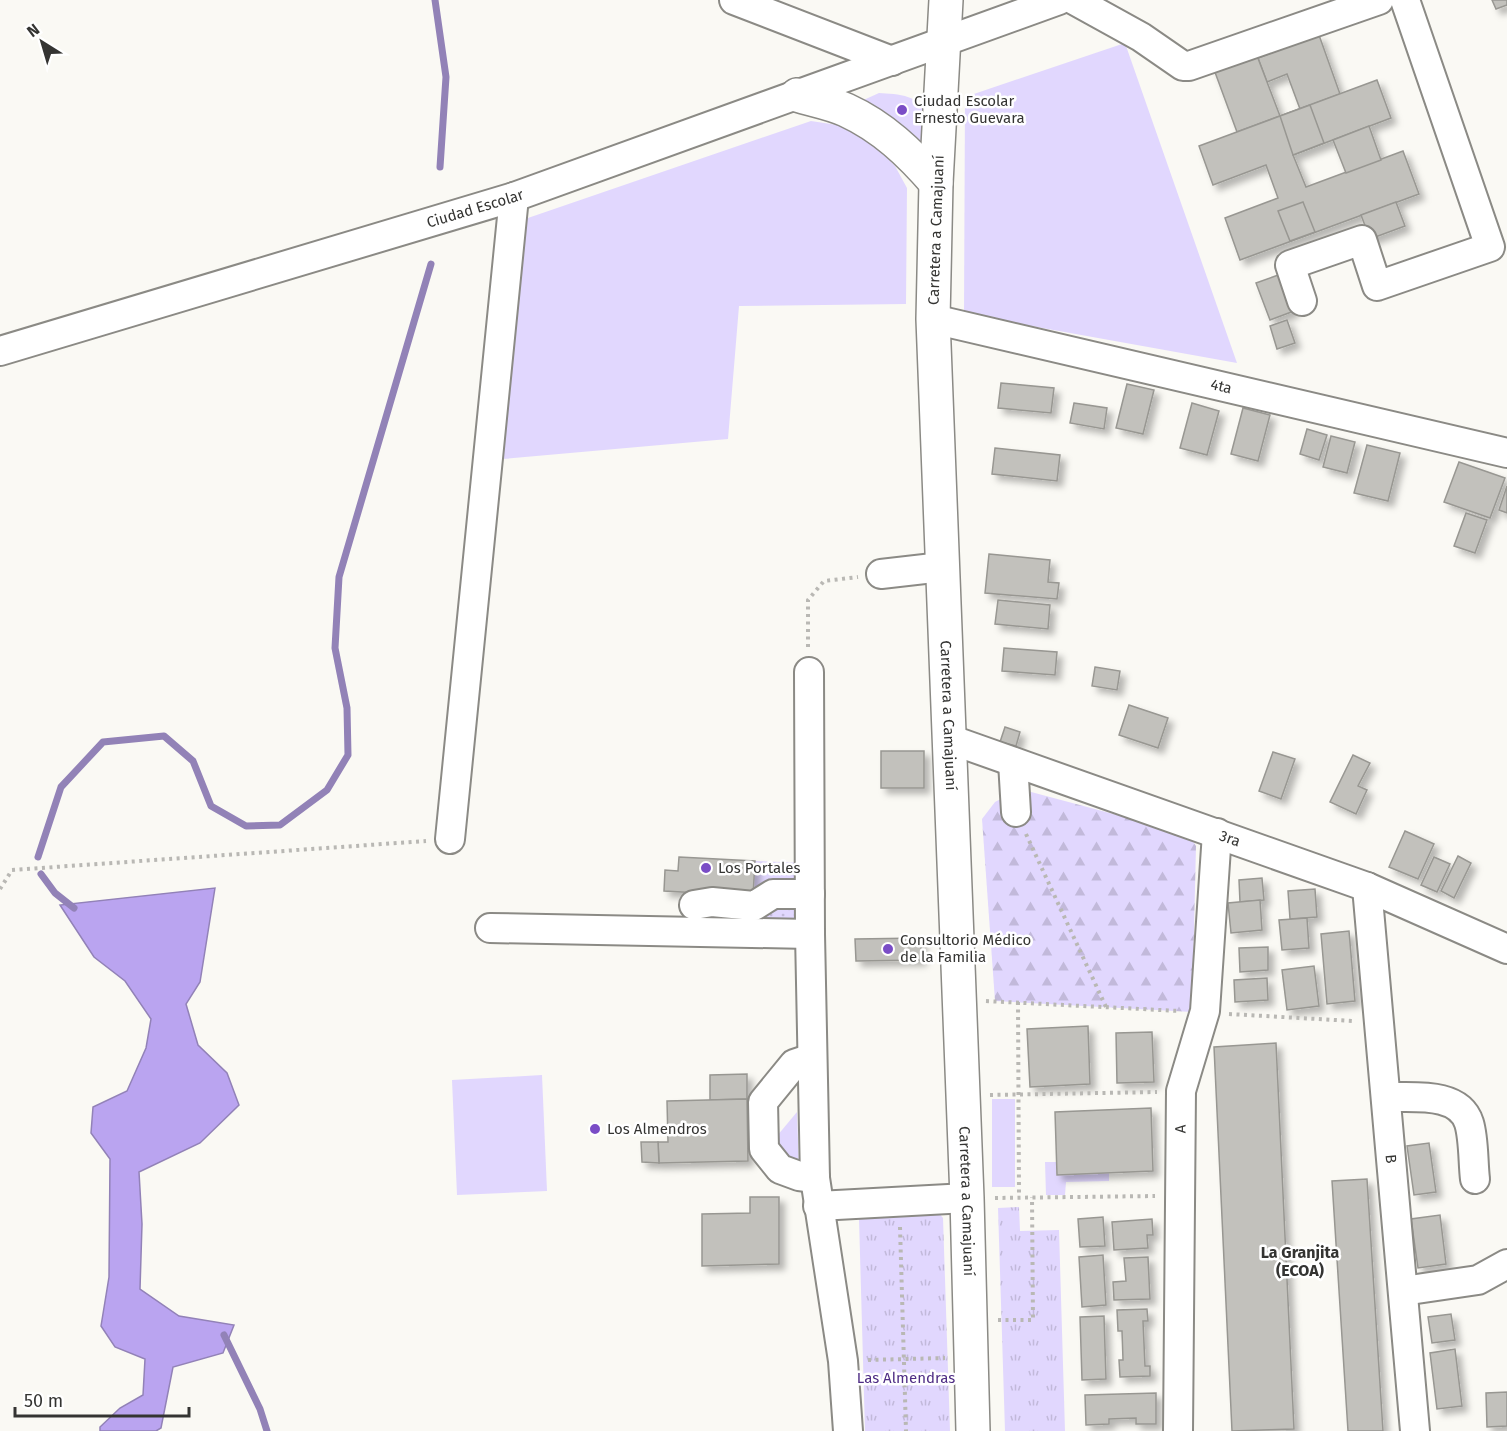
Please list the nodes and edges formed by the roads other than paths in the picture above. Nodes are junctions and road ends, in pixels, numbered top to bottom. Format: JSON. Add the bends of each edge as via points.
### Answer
{"nodes":[{"id":1,"x":734,"y":0,"type":"edge"},
{"id":2,"x":946,"y":0,"type":"edge"},
{"id":3,"x":1059,"y":0,"type":"edge"},
{"id":4,"x":1074,"y":0,"type":"edge"},
{"id":5,"x":1379,"y":0,"type":"edge"},
{"id":6,"x":1406,"y":0,"type":"edge"},
{"id":7,"x":944,"y":42,"type":"junction"},
{"id":8,"x":892,"y":61,"type":"junction"},
{"id":9,"x":797,"y":95,"type":"junction"},
{"id":10,"x":936,"y":183,"type":"junction"},
{"id":11,"x":514,"y":197,"type":"junction"},
{"id":12,"x":1302,"y":301,"type":"dead end"},
{"id":13,"x":933,"y":319,"type":"junction"},
{"id":14,"x":0,"y":351,"type":"edge"},
{"id":15,"x":1507,"y":453,"type":"edge"},
{"id":16,"x":942,"y":567,"type":"junction"},
{"id":17,"x":881,"y":574,"type":"road end"},
{"id":18,"x":809,"y":672,"type":"road end"},
{"id":19,"x":949,"y":739,"type":"junction"},
{"id":20,"x":1013,"y":762,"type":"junction"},
{"id":21,"x":1016,"y":812,"type":"road end"},
{"id":22,"x":1217,"y":833,"type":"junction"},
{"id":23,"x":450,"y":839,"type":"road end"},
{"id":24,"x":1367,"y":887,"type":"junction"},
{"id":25,"x":810,"y":894,"type":"junction"},
{"id":26,"x":694,"y":904,"type":"dead end"},
{"id":27,"x":490,"y":928,"type":"dead end"},
{"id":28,"x":810,"y":934,"type":"junction"},
{"id":29,"x":1507,"y":949,"type":"edge"},
{"id":30,"x":812,"y":1058,"type":"junction"},
{"id":31,"x":1386,"y":1097,"type":"junction"},
{"id":32,"x":815,"y":1178,"type":"junction"},
{"id":33,"x":1475,"y":1179,"type":"dead end"},
{"id":34,"x":967,"y":1198,"type":"junction"},
{"id":35,"x":818,"y":1206,"type":"junction"},
{"id":36,"x":1507,"y":1264,"type":"edge"},
{"id":37,"x":1403,"y":1291,"type":"junction"},
{"id":38,"x":848,"y":1431,"type":"edge"},
{"id":39,"x":973,"y":1431,"type":"edge"},
{"id":40,"x":1178,"y":1431,"type":"edge"},
{"id":41,"x":1415,"y":1431,"type":"edge"}],
"edges":[{"from":1,"to":8,"type":"street"},
{"from":2,"to":7,"type":"main road","name":"Carretera a Camajuaní"},
{"from":3,"to":7,"type":"street","name":"Ciudad Escolar"},
{"from":4,"to":5,"type":"street","via":[[1141,37],[1183,66]]},
{"from":6,"to":12,"type":"street","via":[[1490,247],[1377,286],[1362,240],[1290,265]]},
{"from":7,"to":8,"type":"street","name":"Ciudad Escolar"},
{"from":7,"to":10,"type":"main road","name":"Carretera a Camajuaní"},
{"from":8,"to":9,"type":"street","name":"Ciudad Escolar"},
{"from":9,"to":10,"type":"main road","via":[[845,109],[881,129],[911,154]]},
{"from":9,"to":11,"type":"street","name":"Ciudad Escolar"},
{"from":10,"to":13,"type":"main road","name":"Carretera a Camajuaní"},
{"from":11,"to":14,"type":"street","name":"Ciudad Escolar"},
{"from":11,"to":23,"type":"street"},
{"from":13,"to":15,"type":"street","name":"4ta"},
{"from":13,"to":16,"type":"main road","name":"Carretera a Camajuaní"},
{"from":16,"to":17,"type":"street"},
{"from":16,"to":19,"type":"main road","name":"Carretera a Camajuaní"},
{"from":18,"to":25,"type":"street"},
{"from":19,"to":20,"type":"street","name":"3ra"},
{"from":19,"to":34,"type":"main road","name":"Carretera a Camajuaní"},
{"from":20,"to":21,"type":"street"},
{"from":20,"to":22,"type":"street","name":"3ra"},
{"from":22,"to":24,"type":"street","name":"3ra"},
{"from":22,"to":40,"type":"street","name":"A","via":[[1205,1013],[1181,1091]]},
{"from":24,"to":29,"type":"street","name":"3ra"},
{"from":24,"to":31,"type":"street","name":"B"},
{"from":25,"to":26,"type":"street","via":[[773,894],[754,906]]},
{"from":25,"to":28,"type":"street"},
{"from":27,"to":28,"type":"street"},
{"from":28,"to":30,"type":"street"},
{"from":30,"to":32,"type":"street"},
{"from":30,"to":32,"type":"street","via":[[794,1064],[763,1102],[764,1149],[780,1169]]},
{"from":31,"to":33,"type":"street","via":[[1442,1099],[1459,1107],[1469,1122]]},
{"from":31,"to":37,"type":"street","name":"B"},
{"from":32,"to":35,"type":"street"},
{"from":34,"to":35,"type":"street"},
{"from":34,"to":39,"type":"main road","name":"Carretera a Camajuaní"},
{"from":35,"to":38,"type":"street","via":[[843,1361]]},
{"from":36,"to":37,"type":"street","via":[[1478,1280]]},
{"from":37,"to":41,"type":"street","name":"B"}]}
